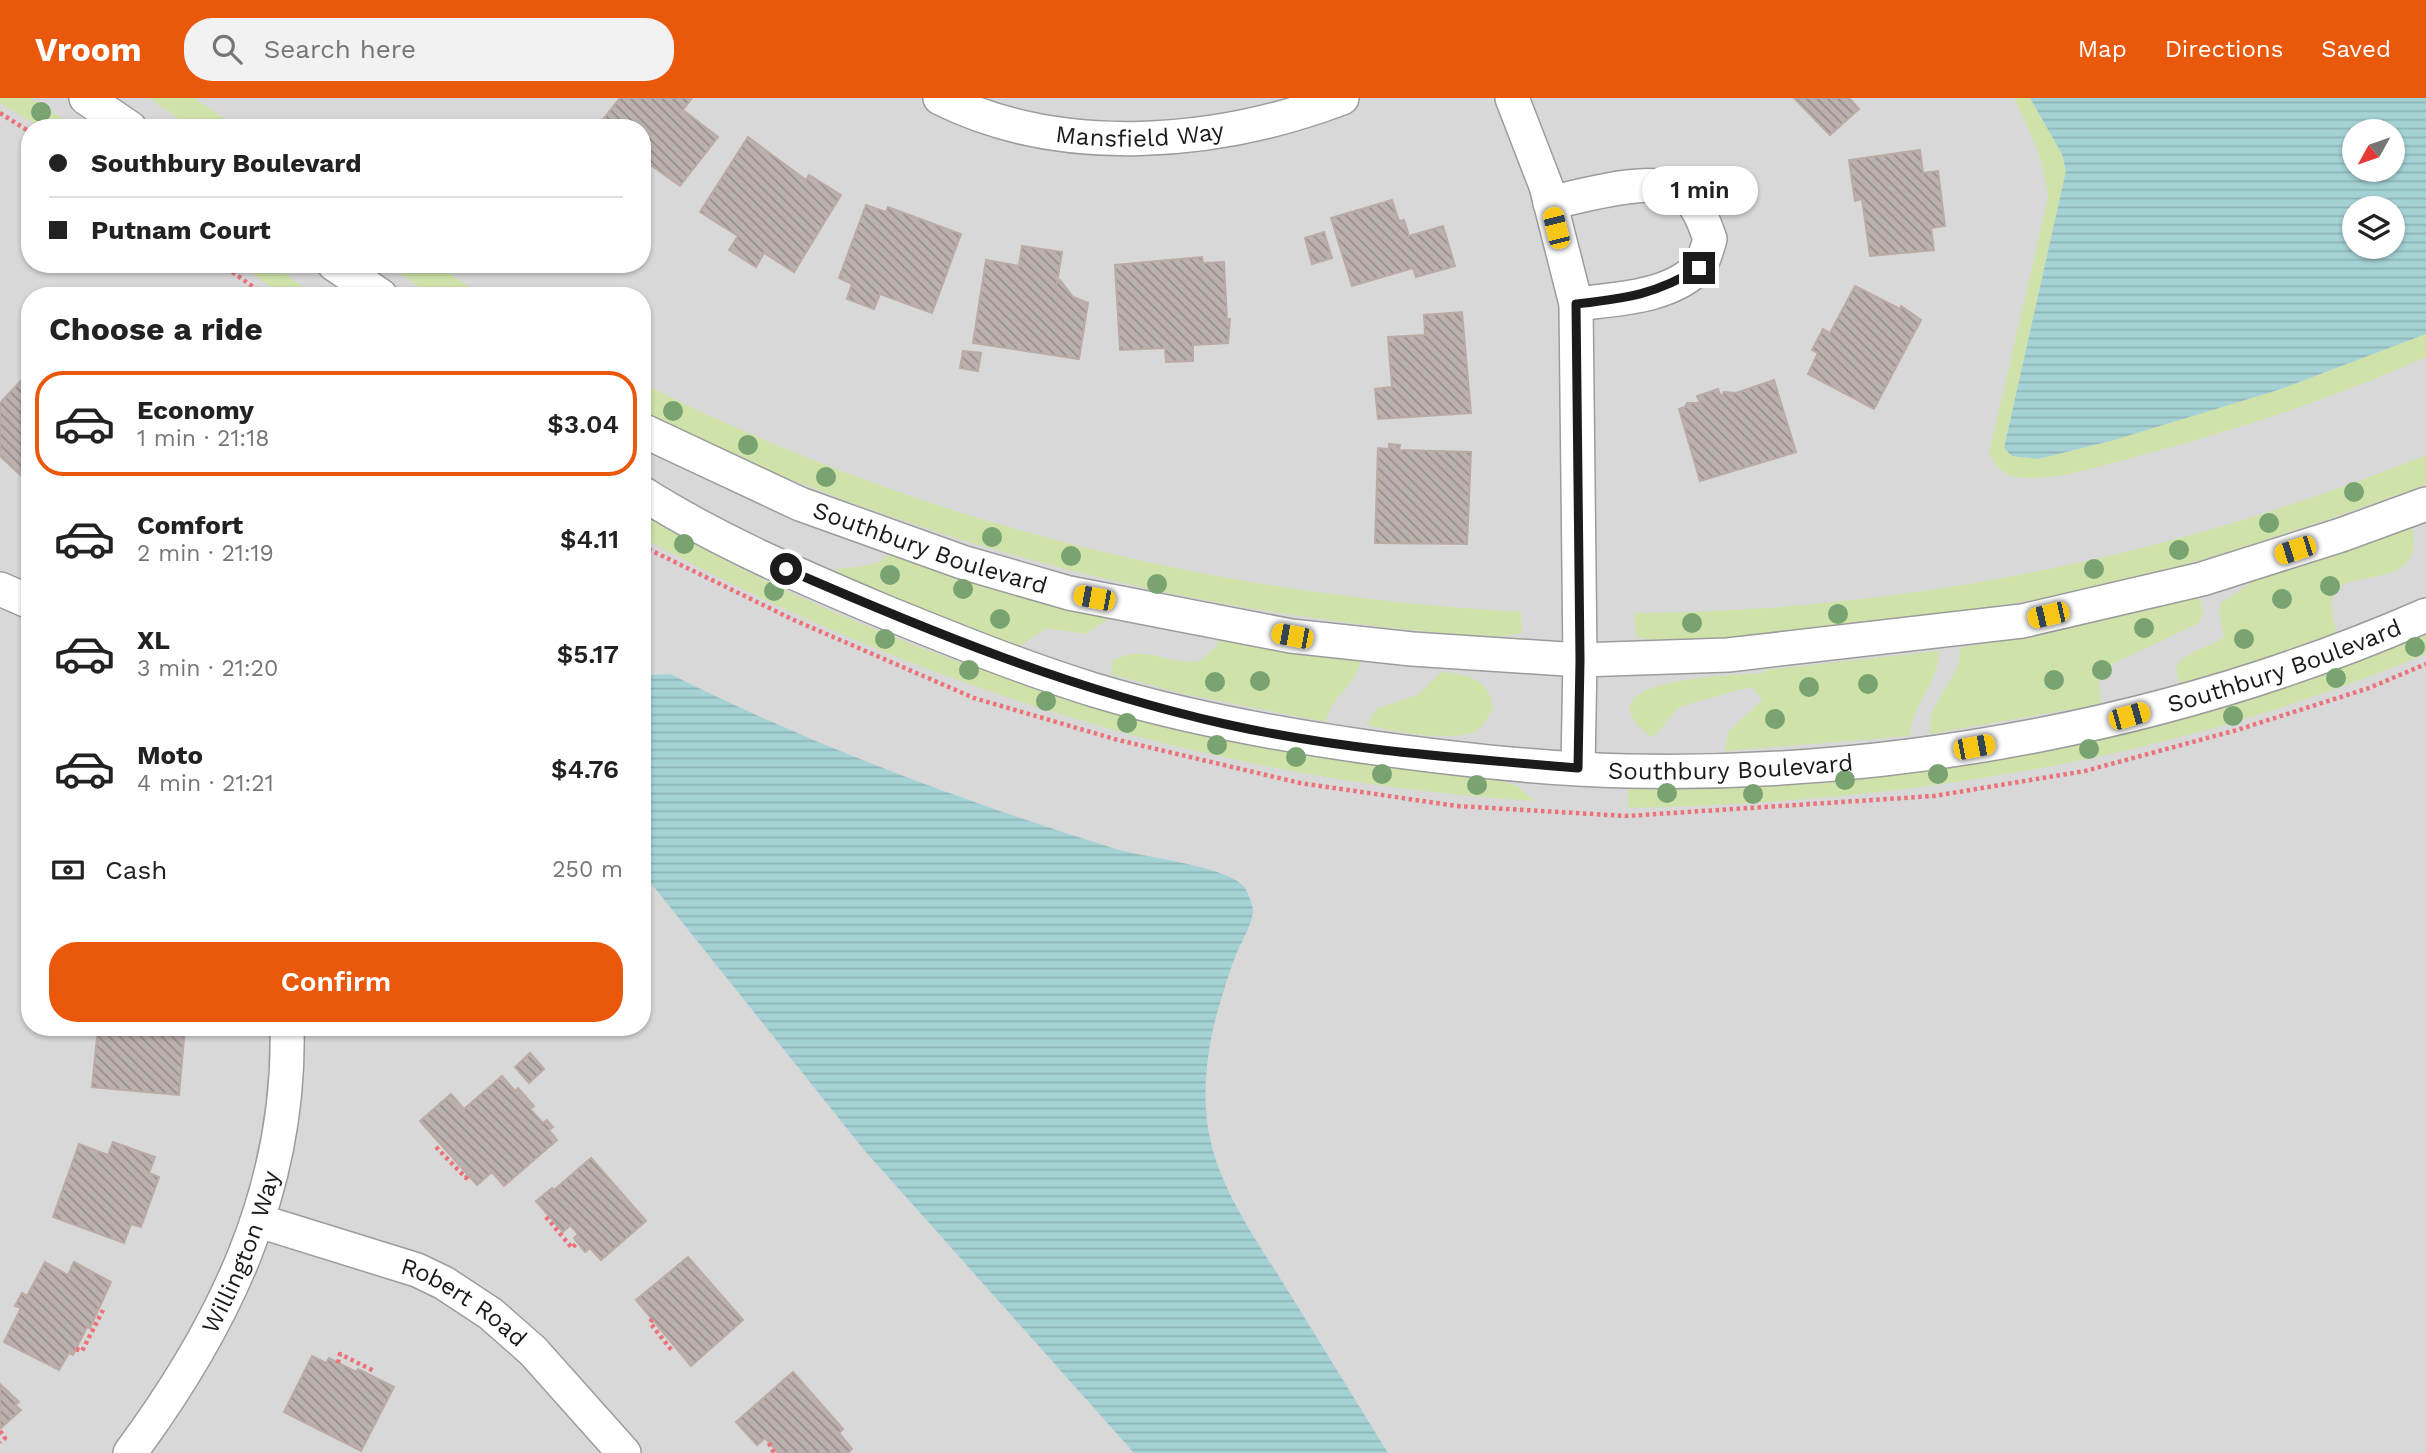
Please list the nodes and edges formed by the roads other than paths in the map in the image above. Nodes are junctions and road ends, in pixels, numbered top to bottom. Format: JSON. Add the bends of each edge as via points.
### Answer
{"nodes":[{"id":1,"x":86,"y":98,"type":"edge"},
{"id":2,"x":940,"y":98,"type":"edge"},
{"id":3,"x":1342,"y":98,"type":"edge"},
{"id":4,"x":1512,"y":98,"type":"edge"},
{"id":5,"x":117,"y":119,"type":"edge"},
{"id":6,"x":1550,"y":203,"type":"junction"},
{"id":7,"x":347,"y":273,"type":"edge"},
{"id":8,"x":368,"y":287,"type":"edge"},
{"id":9,"x":1576,"y":304,"type":"junction"},
{"id":10,"x":651,"y":434,"type":"edge"},
{"id":11,"x":651,"y":499,"type":"edge"},
{"id":12,"x":2426,"y":504,"type":"edge"},
{"id":13,"x":0,"y":589,"type":"edge"},
{"id":14,"x":21,"y":598,"type":"edge"},
{"id":15,"x":2426,"y":615,"type":"edge"},
{"id":16,"x":1580,"y":660,"type":"junction"},
{"id":17,"x":1578,"y":768,"type":"junction"},
{"id":18,"x":287,"y":1036,"type":"edge"},
{"id":19,"x":259,"y":1221,"type":"junction"},
{"id":20,"x":130,"y":1453,"type":"edge"},
{"id":21,"x":624,"y":1453,"type":"edge"}],
"edges":[{"from":1,"to":5,"type":"street"},
{"from":2,"to":3,"type":"street","name":"Mansfield Way","via":[[976,116],[1087,138],[1215,134]]},
{"from":4,"to":6,"type":"street"},
{"from":6,"to":9,"type":"street"},
{"from":6,"to":9,"type":"street","via":[[1657,185],[1682,193],[1702,215],[1710,239],[1699,268],[1667,288]]},
{"from":7,"to":8,"type":"street"},
{"from":9,"to":16,"type":"street"},
{"from":10,"to":16,"type":"street","name":"Southbury Boulevard","via":[[800,504],[962,562],[1069,593],[1292,636]]},
{"from":11,"to":17,"type":"street","name":"Southbury Boulevard","via":[[797,575],[976,650],[1094,690],[1227,724],[1327,741],[1428,756]]},
{"from":12,"to":16,"type":"street","name":"Southbury Boulevard","via":[[2202,579],[2022,621],[1728,655]]},
{"from":13,"to":14,"type":"street"},
{"from":15,"to":17,"type":"street","name":"Southbury Boulevard","via":[[2352,647],[2256,679],[2129,716],[1974,747],[1802,766],[1694,771]]},
{"from":16,"to":17,"type":"street"},
{"from":18,"to":19,"type":"street","name":"Willington Way","via":[[288,1070]]},
{"from":19,"to":20,"type":"street","name":"Willington Way","via":[[241,1269],[195,1359]]},
{"from":19,"to":21,"type":"street","name":"Robert Road","via":[[444,1283],[491,1314],[533,1351]]}]}
